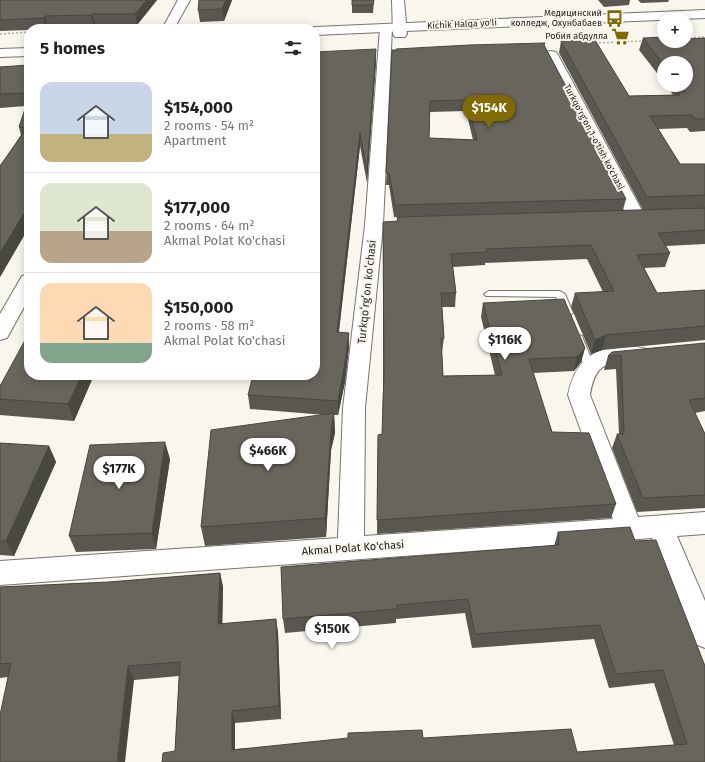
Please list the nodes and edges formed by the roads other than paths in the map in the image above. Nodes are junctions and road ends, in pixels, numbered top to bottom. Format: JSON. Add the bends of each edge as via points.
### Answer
{"nodes":[{"id":1,"x":184,"y":0,"type":"edge"},
{"id":2,"x":398,"y":0,"type":"edge"},
{"id":3,"x":705,"y":14,"type":"edge"},
{"id":4,"x":705,"y":21,"type":"edge"},
{"id":5,"x":693,"y":22,"type":"edge"},
{"id":6,"x":657,"y":23,"type":"edge"},
{"id":7,"x":171,"y":24,"type":"edge"},
{"id":8,"x":320,"y":31,"type":"edge"},
{"id":9,"x":393,"y":31,"type":"junction"},
{"id":10,"x":320,"y":38,"type":"edge"},
{"id":11,"x":24,"y":44,"type":"edge"},
{"id":12,"x":0,"y":45,"type":"edge"},
{"id":13,"x":24,"y":52,"type":"edge"},
{"id":14,"x":0,"y":53,"type":"edge"},
{"id":15,"x":551,"y":55,"type":"edge"},
{"id":16,"x":636,"y":218,"type":"edge"},
{"id":17,"x":24,"y":289,"type":"edge"},
{"id":18,"x":489,"y":294,"type":"dead end"},
{"id":19,"x":0,"y":333,"type":"edge"},
{"id":20,"x":657,"y":352,"type":"edge"},
{"id":21,"x":590,"y":368,"type":"junction"},
{"id":22,"x":705,"y":523,"type":"edge"},
{"id":23,"x":660,"y":526,"type":"junction"},
{"id":24,"x":629,"y":527,"type":"junction"},
{"id":25,"x":351,"y":548,"type":"junction"},
{"id":26,"x":0,"y":572,"type":"edge"},
{"id":27,"x":705,"y":635,"type":"edge"}],
"edges":[{"from":1,"to":7,"type":"main road"},
{"from":2,"to":9,"type":"main road","name":"Turkqoʻrgʻon koʻchasi"},
{"from":3,"to":9,"type":"main road","name":"Kichik Halqa yo'li"},
{"from":4,"to":5,"type":"main road"},
{"from":6,"to":9,"type":"main road","name":"Kichik Halqa yo'li"},
{"from":8,"to":9,"type":"main road","name":"Kichik Halqa yo'li"},
{"from":9,"to":10,"type":"main road","name":"Kichik Halqa yo'li"},
{"from":9,"to":25,"type":"main road","name":"Turkqoʻrgʻon koʻchasi","via":[[382,225],[354,408]]},
{"from":11,"to":12,"type":"main road"},
{"from":13,"to":14,"type":"main road"},
{"from":15,"to":16,"type":"main road","name":"Turkqo'rg'on 1-o'tish ko'chasi"},
{"from":17,"to":19,"type":"main road"},
{"from":18,"to":21,"type":"lane","via":[[560,294]]},
{"from":20,"to":21,"type":"main road","via":[[602,358]]},
{"from":21,"to":24,"type":"main road","via":[[580,385],[579,395]]},
{"from":22,"to":23,"type":"main road","name":"Akmal Polat Ko'chasi"},
{"from":23,"to":24,"type":"main road","name":"Akmal Polat Ko'chasi"},
{"from":23,"to":27,"type":"main road"},
{"from":24,"to":25,"type":"main road","name":"Akmal Polat Ko'chasi"},
{"from":25,"to":26,"type":"main road","name":"Akmal Polat Ko'chasi"}]}
